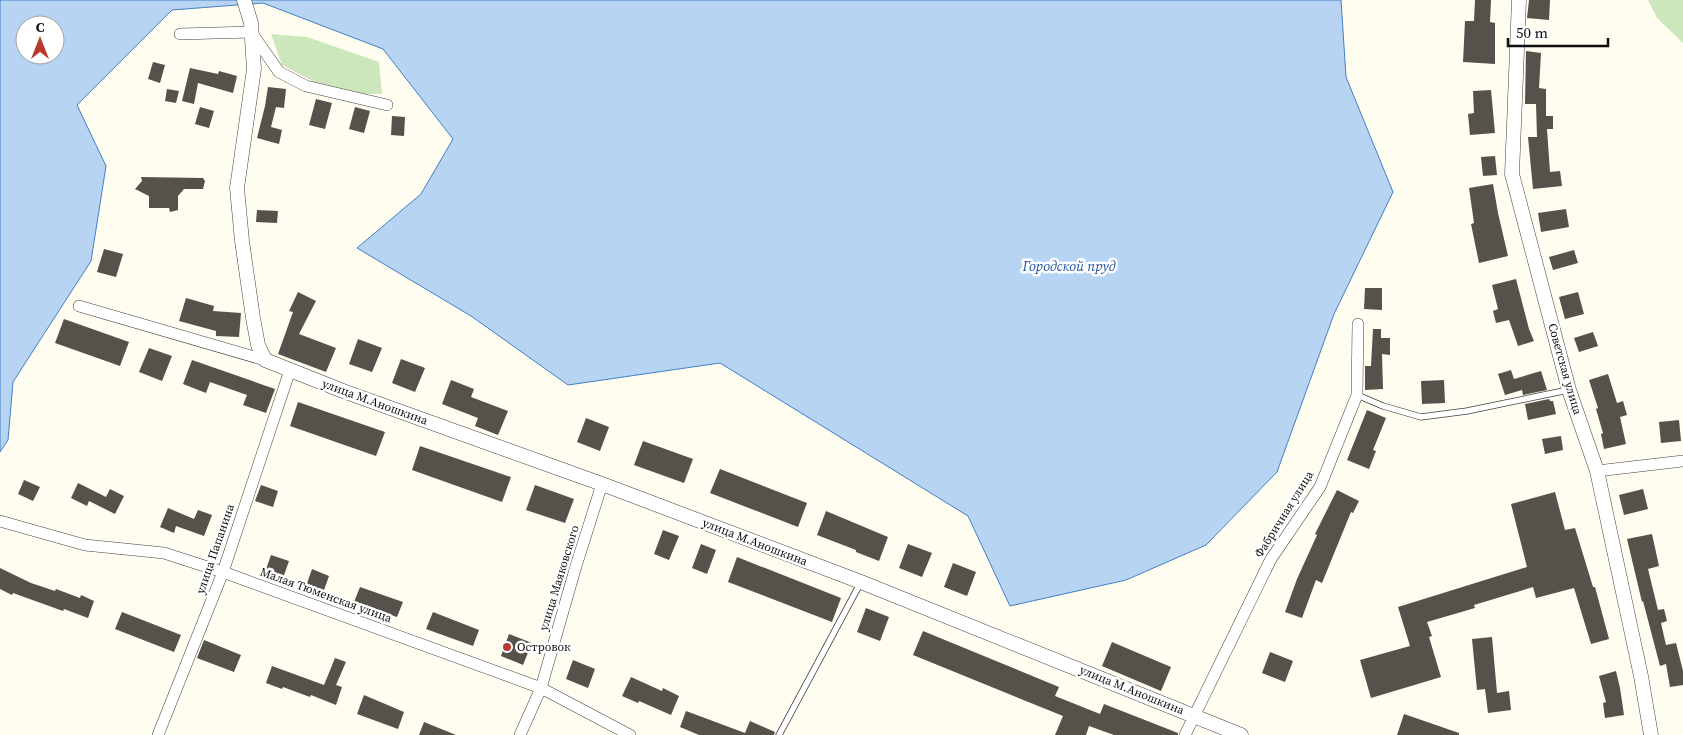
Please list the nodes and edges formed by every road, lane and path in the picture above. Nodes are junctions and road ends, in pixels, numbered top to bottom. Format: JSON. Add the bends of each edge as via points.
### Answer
{"nodes":[{"id":1,"x":1519,"y":0,"type":"edge"},
{"id":2,"x":245,"y":4,"type":"edge"},
{"id":3,"x":251,"y":32,"type":"junction"},
{"id":4,"x":180,"y":34,"type":"dead end"},
{"id":5,"x":387,"y":106,"type":"dead end"},
{"id":6,"x":80,"y":306,"type":"dead end"},
{"id":7,"x":1358,"y":324,"type":"dead end"},
{"id":8,"x":265,"y":360,"type":"junction"},
{"id":9,"x":290,"y":370,"type":"junction"},
{"id":10,"x":1569,"y":390,"type":"junction"},
{"id":11,"x":1357,"y":394,"type":"junction"},
{"id":12,"x":1683,"y":460,"type":"edge"},
{"id":13,"x":1597,"y":471,"type":"junction"},
{"id":14,"x":602,"y":484,"type":"junction"},
{"id":15,"x":0,"y":521,"type":"edge"},
{"id":16,"x":223,"y":572,"type":"junction"},
{"id":17,"x":861,"y":582,"type":"junction"},
{"id":18,"x":541,"y":688,"type":"junction"},
{"id":19,"x":1196,"y":716,"type":"junction"},
{"id":20,"x":158,"y":735,"type":"edge"},
{"id":21,"x":520,"y":735,"type":"edge"},
{"id":22,"x":630,"y":735,"type":"edge"},
{"id":23,"x":779,"y":735,"type":"edge"},
{"id":24,"x":1185,"y":735,"type":"edge"},
{"id":25,"x":1241,"y":735,"type":"edge"},
{"id":26,"x":1651,"y":735,"type":"edge"}],
"edges":[{"from":1,"to":10,"type":"street","name":"Советская улица","via":[[1512,174]]},
{"from":2,"to":3,"type":"street"},
{"from":3,"to":4,"type":"street"},
{"from":3,"to":5,"type":"street","via":[[279,72],[306,86]]},
{"from":3,"to":8,"type":"street","via":[[254,69],[237,188],[253,318],[258,345]]},
{"from":6,"to":8,"type":"street","name":"улица М.Аношкина"},
{"from":7,"to":11,"type":"street","name":"Фабричная улица"},
{"from":8,"to":9,"type":"street","name":"улица М.Аношкина"},
{"from":9,"to":14,"type":"street","name":"улица М.Аношкина"},
{"from":9,"to":16,"type":"street","name":"улица Папанина"},
{"from":10,"to":11,"type":"lane","via":[[1421,417]]},
{"from":10,"to":13,"type":"street","name":"Советская улица"},
{"from":11,"to":19,"type":"street","name":"Фабричная улица","via":[[1320,487],[1271,559]]},
{"from":12,"to":13,"type":"street"},
{"from":13,"to":26,"type":"street","name":"Советская улица"},
{"from":14,"to":17,"type":"street","name":"улица М.Аношкина"},
{"from":14,"to":18,"type":"street","name":"улица Маяковского"},
{"from":15,"to":16,"type":"street","name":"Малая Тюменская улица","via":[[85,545],[164,553]]},
{"from":16,"to":18,"type":"street","name":"Малая Тюменская улица"},
{"from":16,"to":20,"type":"street","name":"улица Папанина"},
{"from":17,"to":19,"type":"street","name":"улица М.Аношкина"},
{"from":17,"to":23,"type":"lane"},
{"from":18,"to":21,"type":"street","name":"улица Маяковского"},
{"from":18,"to":22,"type":"street","name":"Малая Тюменская улица"},
{"from":19,"to":24,"type":"street","name":"Фабричная улица"},
{"from":19,"to":25,"type":"street","name":"улица М.Аношкина"}]}
